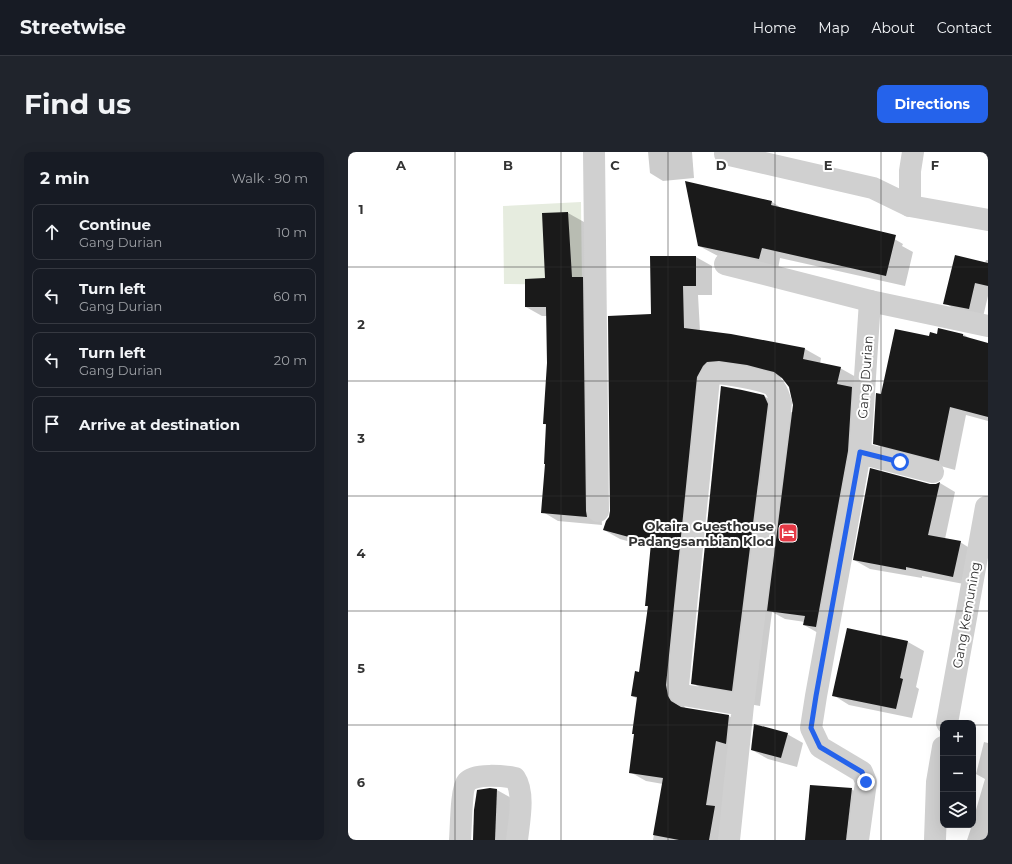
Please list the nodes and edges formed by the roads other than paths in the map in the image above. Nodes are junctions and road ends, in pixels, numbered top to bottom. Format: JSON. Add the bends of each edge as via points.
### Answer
{"nodes":[{"id":1,"x":594,"y":152,"type":"edge"},
{"id":2,"x":913,"y":152,"type":"edge"},
{"id":3,"x":725,"y":154,"type":"dead end"},
{"id":4,"x":910,"y":206,"type":"junction"},
{"id":5,"x":988,"y":220,"type":"edge"},
{"id":6,"x":725,"y":264,"type":"dead end"},
{"id":7,"x":870,"y":301,"type":"junction"},
{"id":8,"x":988,"y":326,"type":"edge"},
{"id":9,"x":860,"y":452,"type":"junction"},
{"id":10,"x":933,"y":472,"type":"dead end"},
{"id":11,"x":986,"y":508,"type":"dead end"},
{"id":12,"x":598,"y":511,"type":"dead end"},
{"id":13,"x":743,"y":705,"type":"junction"},
{"id":14,"x":948,"y":720,"type":"edge"},
{"id":15,"x":941,"y":756,"type":"edge"},
{"id":16,"x":460,"y":840,"type":"edge"},
{"id":17,"x":517,"y":840,"type":"edge"},
{"id":18,"x":729,"y":840,"type":"edge"},
{"id":19,"x":858,"y":840,"type":"edge"},
{"id":20,"x":934,"y":840,"type":"edge"}],
"edges":[{"from":1,"to":12,"type":"street"},
{"from":2,"to":4,"type":"street"},
{"from":3,"to":4,"type":"street","via":[[873,188]]},
{"from":4,"to":5,"type":"street"},
{"from":6,"to":7,"type":"street"},
{"from":7,"to":8,"type":"street"},
{"from":7,"to":9,"type":"street","name":"Gang Durian"},
{"from":9,"to":10,"type":"street"},
{"from":9,"to":19,"type":"street","name":"Gang Durian","via":[[811,728],[820,747],[862,772],[866,786]]},
{"from":11,"to":14,"type":"street","name":"Gang Kemuning"},
{"from":13,"to":13,"type":"street","via":[[780,403],[773,385],[764,381],[713,373],[709,379],[678,686],[683,695]]},
{"from":13,"to":18,"type":"street"},
{"from":15,"to":20,"type":"street","via":[[937,782]]},
{"from":16,"to":17,"type":"street","via":[[464,786],[471,778],[476,777],[515,778],[519,784]]}]}
